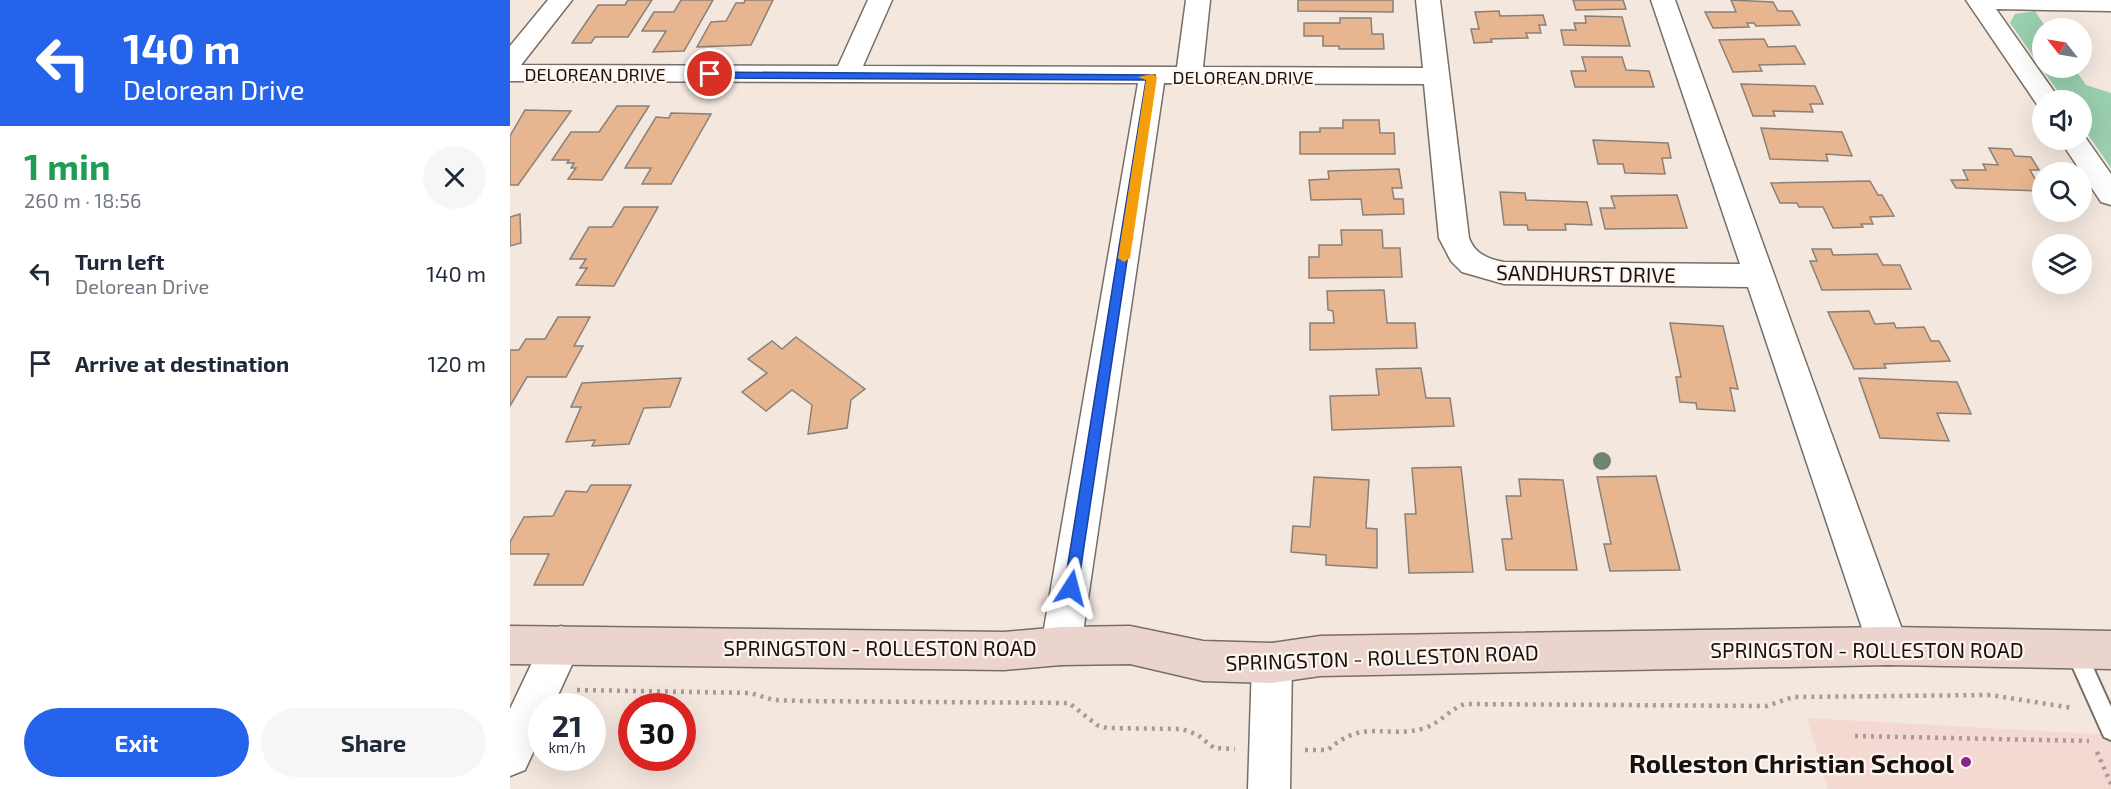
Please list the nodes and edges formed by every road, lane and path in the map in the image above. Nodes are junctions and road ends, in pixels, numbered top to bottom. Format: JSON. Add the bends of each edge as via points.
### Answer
{"nodes":[{"id":1,"x":560,"y":0,"type":"edge"},
{"id":2,"x":880,"y":0,"type":"edge"},
{"id":3,"x":1198,"y":0,"type":"edge"},
{"id":4,"x":1428,"y":0,"type":"edge"},
{"id":5,"x":1663,"y":0,"type":"edge"},
{"id":6,"x":1979,"y":1,"type":"edge"},
{"id":7,"x":2111,"y":4,"type":"edge"},
{"id":8,"x":510,"y":62,"type":"edge"},
{"id":9,"x":510,"y":73,"type":"edge"},
{"id":10,"x":846,"y":75,"type":"junction"},
{"id":11,"x":1189,"y":76,"type":"junction"},
{"id":12,"x":1435,"y":76,"type":"junction"},
{"id":13,"x":1152,"y":77,"type":"junction"},
{"id":14,"x":2039,"y":90,"type":"edge"},
{"id":15,"x":2080,"y":150,"type":"edge"},
{"id":16,"x":2111,"y":195,"type":"edge"},
{"id":17,"x":1757,"y":276,"type":"junction"},
{"id":18,"x":510,"y":645,"type":"edge"},
{"id":19,"x":561,"y":645,"type":"junction"},
{"id":20,"x":1061,"y":646,"type":"junction"},
{"id":21,"x":1888,"y":646,"type":"junction"},
{"id":22,"x":2093,"y":650,"type":"edge"},
{"id":23,"x":1272,"y":663,"type":"junction"},
{"id":24,"x":2111,"y":730,"type":"edge"},
{"id":25,"x":1855,"y":736,"type":"dead end"},
{"id":26,"x":2092,"y":741,"type":"dead end"},
{"id":27,"x":510,"y":755,"type":"edge"},
{"id":28,"x":1269,"y":789,"type":"edge"}],
"edges":[{"from":1,"to":8,"type":"street"},
{"from":2,"to":10,"type":"street"},
{"from":3,"to":11,"type":"street"},
{"from":4,"to":12,"type":"street","name":"SANDHURST DRIVE"},
{"from":5,"to":17,"type":"street"},
{"from":6,"to":7,"type":"street"},
{"from":6,"to":14,"type":"street"},
{"from":9,"to":10,"type":"street","name":"DELOREAN DRIVE"},
{"from":10,"to":13,"type":"street","name":"DELOREAN DRIVE"},
{"from":11,"to":12,"type":"street","name":"DELOREAN DRIVE"},
{"from":11,"to":13,"type":"street","name":"DELOREAN DRIVE"},
{"from":12,"to":17,"type":"street","name":"SANDHURST DRIVE","via":[[1454,238],[1458,251],[1468,262],[1483,270],[1504,273]]},
{"from":13,"to":20,"type":"street"},
{"from":15,"to":16,"type":"street"},
{"from":17,"to":21,"type":"street"},
{"from":18,"to":19,"type":"main road","name":"SPRINGSTON - ROLLESTON ROAD"},
{"from":19,"to":20,"type":"main road","name":"SPRINGSTON - ROLLESTON ROAD","via":[[1004,651]]},
{"from":19,"to":27,"type":"street"},
{"from":20,"to":23,"type":"main road","name":"SPRINGSTON - ROLLESTON ROAD","via":[[1130,645],[1203,661]]},
{"from":21,"to":22,"type":"main road","name":"SPRINGSTON - ROLLESTON ROAD"},
{"from":21,"to":23,"type":"main road","name":"SPRINGSTON - ROLLESTON ROAD","via":[[1320,656]]},
{"from":22,"to":24,"type":"lane"},
{"from":23,"to":28,"type":"street"},
{"from":25,"to":26,"type":"path"}]}
